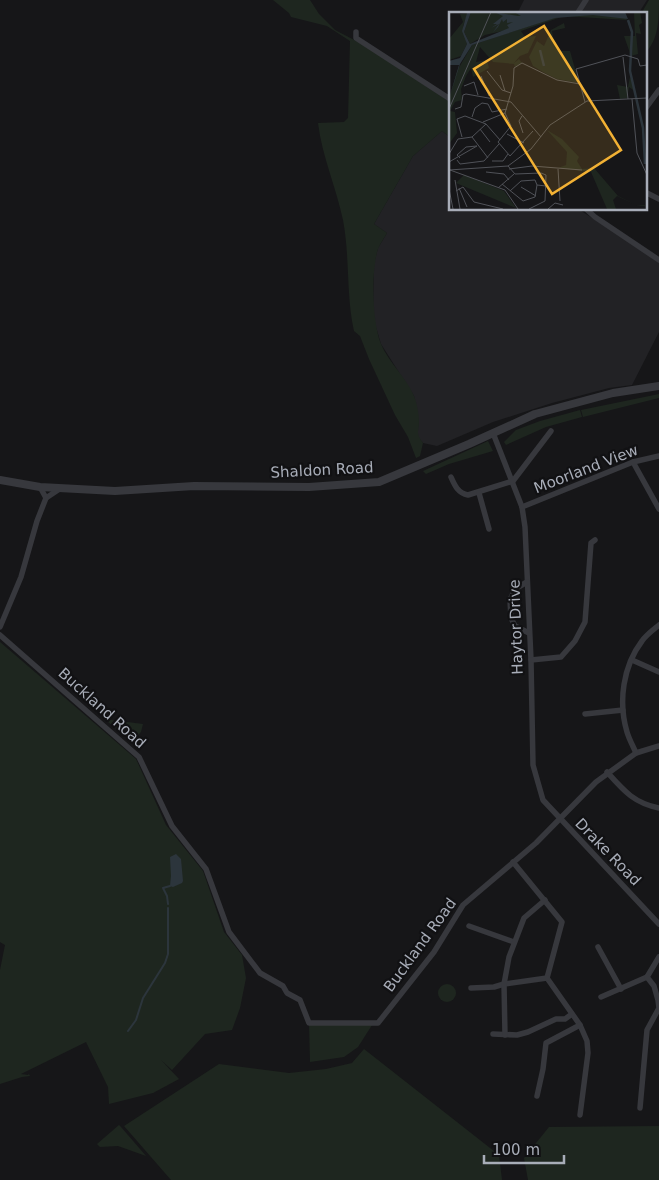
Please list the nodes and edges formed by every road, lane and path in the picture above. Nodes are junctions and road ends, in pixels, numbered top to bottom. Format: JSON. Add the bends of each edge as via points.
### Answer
{"nodes":[{"id":1,"x":586,"y":0,"type":"edge"},
{"id":2,"x":578,"y":12,"type":"edge"},
{"id":3,"x":356,"y":32,"type":"dead end"},
{"id":4,"x":659,"y":90,"type":"edge"},
{"id":5,"x":449,"y":98,"type":"edge"},
{"id":6,"x":646,"y":109,"type":"edge"},
{"id":7,"x":646,"y":192,"type":"edge"},
{"id":8,"x":659,"y":199,"type":"edge"},
{"id":9,"x":587,"y":210,"type":"edge"},
{"id":10,"x":659,"y":260,"type":"edge"},
{"id":11,"x":659,"y":386,"type":"edge"},
{"id":12,"x":551,"y":431,"type":"dead end"},
{"id":13,"x":493,"y":433,"type":"junction"},
{"id":14,"x":659,"y":456,"type":"edge"},
{"id":15,"x":633,"y":462,"type":"junction"},
{"id":16,"x":451,"y":477,"type":"dead end"},
{"id":17,"x":0,"y":480,"type":"edge"},
{"id":18,"x":513,"y":481,"type":"junction"},
{"id":19,"x":40,"y":487,"type":"junction"},
{"id":20,"x":62,"y":488,"type":"junction"},
{"id":21,"x":478,"y":493,"type":"junction"},
{"id":22,"x":46,"y":498,"type":"junction"},
{"id":23,"x":522,"y":507,"type":"junction"},
{"id":24,"x":659,"y":509,"type":"edge"},
{"id":25,"x":489,"y":529,"type":"dead end"},
{"id":26,"x":595,"y":540,"type":"dead end"},
{"id":27,"x":527,"y":582,"type":"junction"},
{"id":28,"x":659,"y":625,"type":"edge"},
{"id":29,"x":0,"y":627,"type":"edge"},
{"id":30,"x":529,"y":633,"type":"junction"},
{"id":31,"x":0,"y":635,"type":"edge"},
{"id":32,"x":531,"y":660,"type":"junction"},
{"id":33,"x":632,"y":660,"type":"junction"},
{"id":34,"x":659,"y":672,"type":"edge"},
{"id":35,"x":623,"y":710,"type":"junction"},
{"id":36,"x":586,"y":714,"type":"dead end"},
{"id":37,"x":659,"y":746,"type":"edge"},
{"id":38,"x":636,"y":753,"type":"junction"},
{"id":39,"x":607,"y":772,"type":"junction"},
{"id":40,"x":659,"y":808,"type":"edge"},
{"id":41,"x":559,"y":819,"type":"junction"},
{"id":42,"x":513,"y":862,"type":"junction"},
{"id":43,"x":545,"y":900,"type":"junction"},
{"id":44,"x":659,"y":924,"type":"edge"},
{"id":45,"x":469,"y":926,"type":"dead end"},
{"id":46,"x":514,"y":942,"type":"junction"},
{"id":47,"x":598,"y":947,"type":"dead end"},
{"id":48,"x":659,"y":957,"type":"edge"},
{"id":49,"x":647,"y":977,"type":"junction"},
{"id":50,"x":547,"y":978,"type":"junction"},
{"id":51,"x":504,"y":984,"type":"junction"},
{"id":52,"x":471,"y":988,"type":"dead end"},
{"id":53,"x":621,"y":989,"type":"junction"},
{"id":54,"x":601,"y":997,"type":"dead end"},
{"id":55,"x":572,"y":1014,"type":"junction"},
{"id":56,"x":580,"y":1025,"type":"junction"},
{"id":57,"x":493,"y":1034,"type":"dead end"},
{"id":58,"x":505,"y":1035,"type":"junction"},
{"id":59,"x":537,"y":1096,"type":"dead end"},
{"id":60,"x":640,"y":1108,"type":"dead end"},
{"id":61,"x":580,"y":1115,"type":"dead end"}],
"edges":[{"from":1,"to":2,"type":"street"},
{"from":3,"to":5,"type":"street","via":[[356,38]]},
{"from":4,"to":6,"type":"street"},
{"from":7,"to":8,"type":"street"},
{"from":9,"to":10,"type":"street"},
{"from":11,"to":13,"type":"street","name":"Shaldon Road","via":[[613,393],[534,414]]},
{"from":12,"to":18,"type":"street"},
{"from":13,"to":18,"type":"street","name":"Haytor Drive"},
{"from":13,"to":20,"type":"street","name":"Shaldon Road","via":[[379,482],[309,487],[194,486],[115,491]]},
{"from":14,"to":15,"type":"street","name":"Moorland View"},
{"from":15,"to":23,"type":"street","name":"Moorland View"},
{"from":15,"to":24,"type":"street"},
{"from":16,"to":21,"type":"street","via":[[462,494]]},
{"from":17,"to":19,"type":"street","name":"Shaldon Road"},
{"from":18,"to":21,"type":"street"},
{"from":18,"to":23,"type":"street","name":"Haytor Drive"},
{"from":19,"to":20,"type":"street","name":"Shaldon Road"},
{"from":19,"to":22,"type":"street"},
{"from":20,"to":22,"type":"street"},
{"from":21,"to":25,"type":"street"},
{"from":22,"to":29,"type":"street","via":[[21,577]]},
{"from":23,"to":27,"type":"street","name":"Haytor Drive"},
{"from":26,"to":32,"type":"street","via":[[590,543],[584,622],[575,640],[561,657]]},
{"from":27,"to":30,"type":"street","name":"Haytor Drive"},
{"from":27,"to":30,"type":"street","via":[[515,589],[510,600],[515,626]]},
{"from":28,"to":33,"type":"street","via":[[642,641]]},
{"from":30,"to":32,"type":"street","name":"Haytor Drive"},
{"from":31,"to":42,"type":"street","name":"Buckland Road","via":[[139,757],[172,826],[206,869],[229,932],[260,973],[300,1000],[309,1023],[378,1023],[434,952],[463,905]]},
{"from":32,"to":41,"type":"street","name":"Haytor Drive","via":[[533,765],[543,800]]},
{"from":33,"to":34,"type":"street"},
{"from":33,"to":35,"type":"street","via":[[625,681]]},
{"from":35,"to":36,"type":"street"},
{"from":35,"to":38,"type":"street","via":[[627,732]]},
{"from":37,"to":38,"type":"street"},
{"from":38,"to":39,"type":"street"},
{"from":39,"to":40,"type":"street","via":[[627,795]]},
{"from":39,"to":41,"type":"street"},
{"from":41,"to":42,"type":"street"},
{"from":41,"to":44,"type":"street","name":"Drake Road"},
{"from":42,"to":43,"type":"street"},
{"from":43,"to":46,"type":"street","via":[[524,918]]},
{"from":43,"to":50,"type":"street","via":[[562,922]]},
{"from":45,"to":46,"type":"street"},
{"from":46,"to":51,"type":"street"},
{"from":47,"to":53,"type":"street"},
{"from":48,"to":49,"type":"street"},
{"from":49,"to":53,"type":"street"},
{"from":49,"to":60,"type":"street","via":[[654,986],[659,1008],[647,1030]]},
{"from":50,"to":51,"type":"street"},
{"from":50,"to":55,"type":"street"},
{"from":51,"to":52,"type":"street"},
{"from":51,"to":58,"type":"street"},
{"from":53,"to":54,"type":"street"},
{"from":55,"to":56,"type":"street"},
{"from":55,"to":58,"type":"street","via":[[528,1032]]},
{"from":56,"to":59,"type":"street","via":[[546,1043]]},
{"from":56,"to":61,"type":"street","via":[[588,1053]]},
{"from":57,"to":58,"type":"street"}]}
